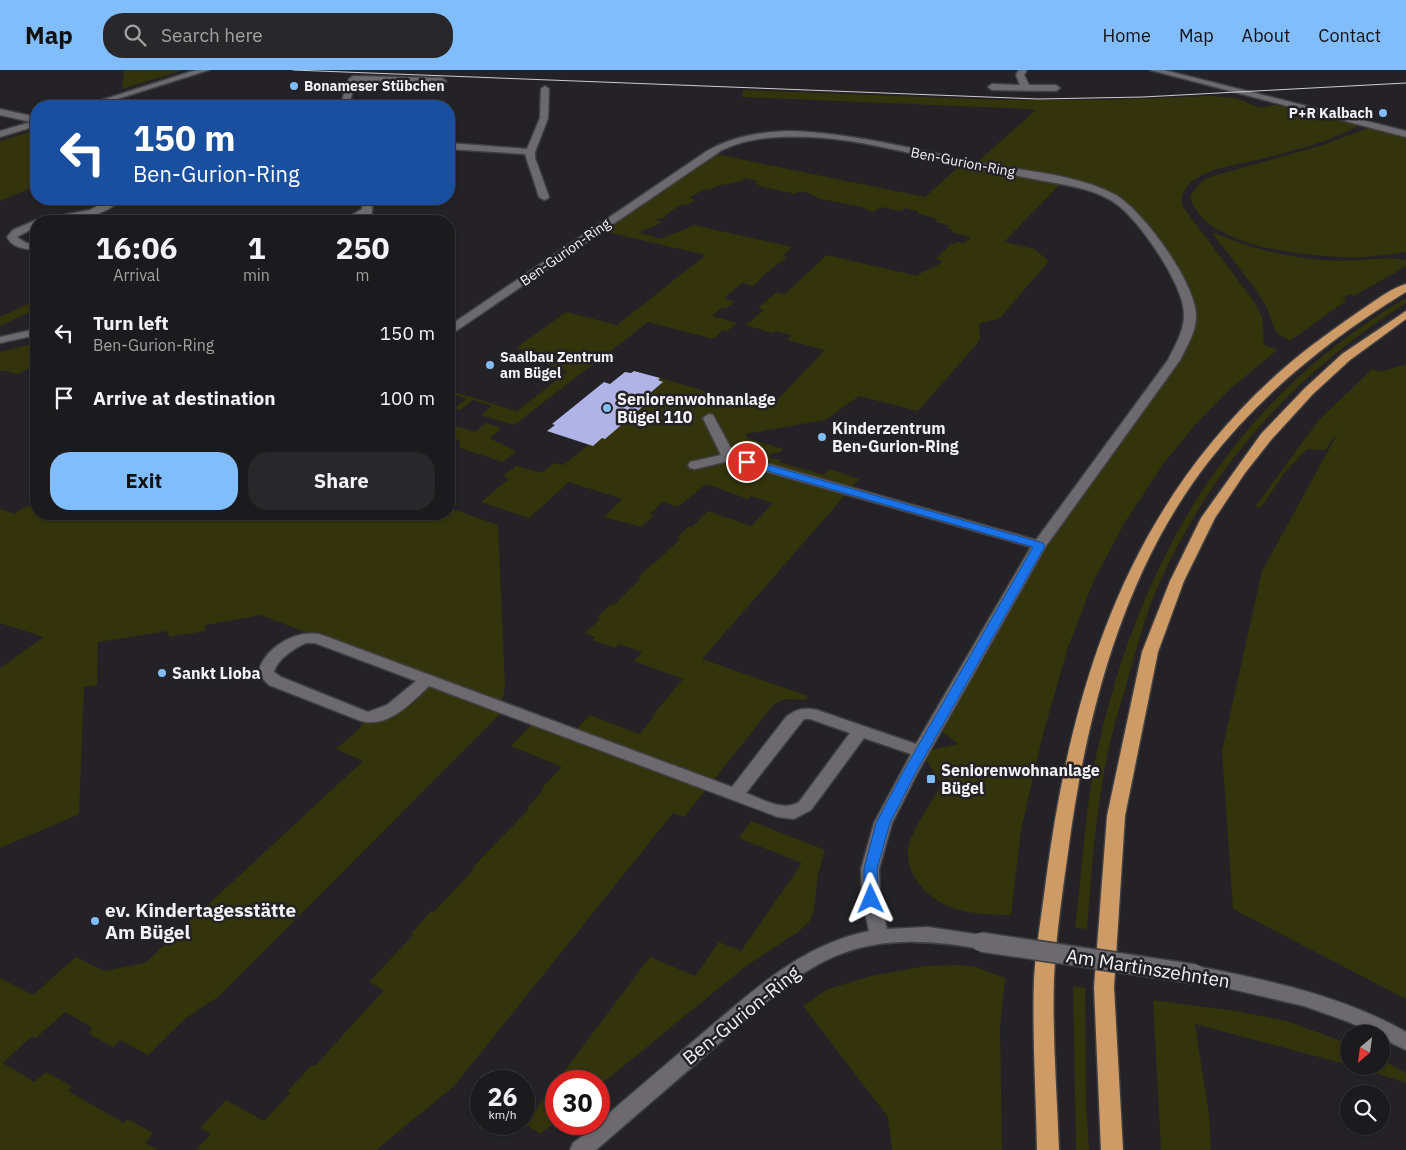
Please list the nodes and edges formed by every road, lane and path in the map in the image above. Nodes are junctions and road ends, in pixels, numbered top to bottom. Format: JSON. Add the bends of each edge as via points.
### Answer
{"nodes":[{"id":1,"x":205,"y":70,"type":"edge"},
{"id":2,"x":1023,"y":70,"type":"edge"},
{"id":3,"x":1154,"y":70,"type":"edge"},
{"id":4,"x":442,"y":81,"type":"dead end"},
{"id":5,"x":992,"y":87,"type":"dead end"},
{"id":6,"x":1026,"y":88,"type":"junction"},
{"id":7,"x":1056,"y":88,"type":"dead end"},
{"id":8,"x":545,"y":89,"type":"dead end"},
{"id":9,"x":107,"y":100,"type":"edge"},
{"id":10,"x":346,"y":100,"type":"edge"},
{"id":11,"x":0,"y":112,"type":"edge"},
{"id":12,"x":30,"y":120,"type":"edge"},
{"id":13,"x":30,"y":123,"type":"edge"},
{"id":14,"x":0,"y":134,"type":"edge"},
{"id":15,"x":1406,"y":134,"type":"edge"},
{"id":16,"x":455,"y":146,"type":"edge"},
{"id":17,"x":530,"y":152,"type":"junction"},
{"id":18,"x":544,"y":197,"type":"dead end"},
{"id":19,"x":106,"y":205,"type":"edge"},
{"id":20,"x":113,"y":205,"type":"edge"},
{"id":21,"x":77,"y":215,"type":"edge"},
{"id":22,"x":104,"y":215,"type":"edge"},
{"id":23,"x":30,"y":226,"type":"edge"},
{"id":24,"x":30,"y":246,"type":"edge"},
{"id":25,"x":1406,"y":287,"type":"edge"},
{"id":26,"x":1406,"y":314,"type":"edge"},
{"id":27,"x":455,"y":327,"type":"edge"},
{"id":28,"x":30,"y":333,"type":"edge"},
{"id":29,"x":0,"y":340,"type":"edge"},
{"id":30,"x":709,"y":418,"type":"dead end"},
{"id":31,"x":729,"y":456,"type":"junction"},
{"id":32,"x":695,"y":465,"type":"dead end"},
{"id":33,"x":1039,"y":546,"type":"junction"},
{"id":34,"x":426,"y":679,"type":"junction"},
{"id":35,"x":860,"y":731,"type":"junction"},
{"id":36,"x":921,"y":752,"type":"junction"},
{"id":37,"x":735,"y":795,"type":"junction"},
{"id":38,"x":880,"y":937,"type":"junction"},
{"id":39,"x":1406,"y":1042,"type":"edge"},
{"id":40,"x":581,"y":1150,"type":"edge"},
{"id":41,"x":1048,"y":1150,"type":"edge"},
{"id":42,"x":1112,"y":1150,"type":"edge"}],
"edges":[{"from":1,"to":9,"type":"street"},
{"from":2,"to":6,"type":"street","via":[[1020,75]]},
{"from":3,"to":15,"type":"street"},
{"from":4,"to":10,"type":"street","via":[[352,79]]},
{"from":5,"to":6,"type":"street"},
{"from":6,"to":7,"type":"street"},
{"from":8,"to":17,"type":"street","via":[[544,118]]},
{"from":11,"to":12,"type":"street"},
{"from":13,"to":14,"type":"street"},
{"from":16,"to":17,"type":"street"},
{"from":17,"to":18,"type":"street"},
{"from":19,"to":21,"type":"street"},
{"from":20,"to":22,"type":"street"},
{"from":23,"to":24,"type":"street","via":[[12,237],[18,244]]},
{"from":25,"to":41,"type":"highway","via":[[1368,309],[1302,359],[1229,429],[1202,461],[1170,510],[1122,601],[1109,633],[1086,713],[1062,829],[1044,979]]},
{"from":26,"to":42,"type":"highway","via":[[1346,357],[1309,391],[1266,437],[1240,471],[1208,518],[1177,581],[1150,652],[1116,816],[1104,987]]},
{"from":27,"to":33,"type":"street","name":"Ben-Gurion-Ring","via":[[710,153],[740,139],[791,134],[832,137],[1063,181],[1102,192],[1135,214],[1169,264],[1183,289],[1190,313],[1187,334],[1174,360]]},
{"from":28,"to":29,"type":"street"},
{"from":30,"to":31,"type":"street"},
{"from":31,"to":32,"type":"street"},
{"from":31,"to":33,"type":"street"},
{"from":33,"to":36,"type":"street","name":"Ben-Gurion-Ring"},
{"from":34,"to":34,"type":"street","via":[[318,638],[304,638],[292,643],[268,664],[266,674],[275,681],[367,717],[391,712]]},
{"from":34,"to":37,"type":"street"},
{"from":35,"to":36,"type":"street"},
{"from":35,"to":37,"type":"street","via":[[811,714],[800,714]]},
{"from":35,"to":37,"type":"street","via":[[805,806],[794,813],[778,811]]},
{"from":36,"to":38,"type":"street","name":"Ben-Gurion-Ring","via":[[883,823],[870,869],[871,899]]},
{"from":38,"to":39,"type":"street","name":"Am Martinszehnten","bridge":true,"via":[[942,934],[1256,986],[1345,1013]]},
{"from":38,"to":40,"type":"street","name":"Ben-Gurion-Ring","via":[[840,946],[774,984]]}]}
